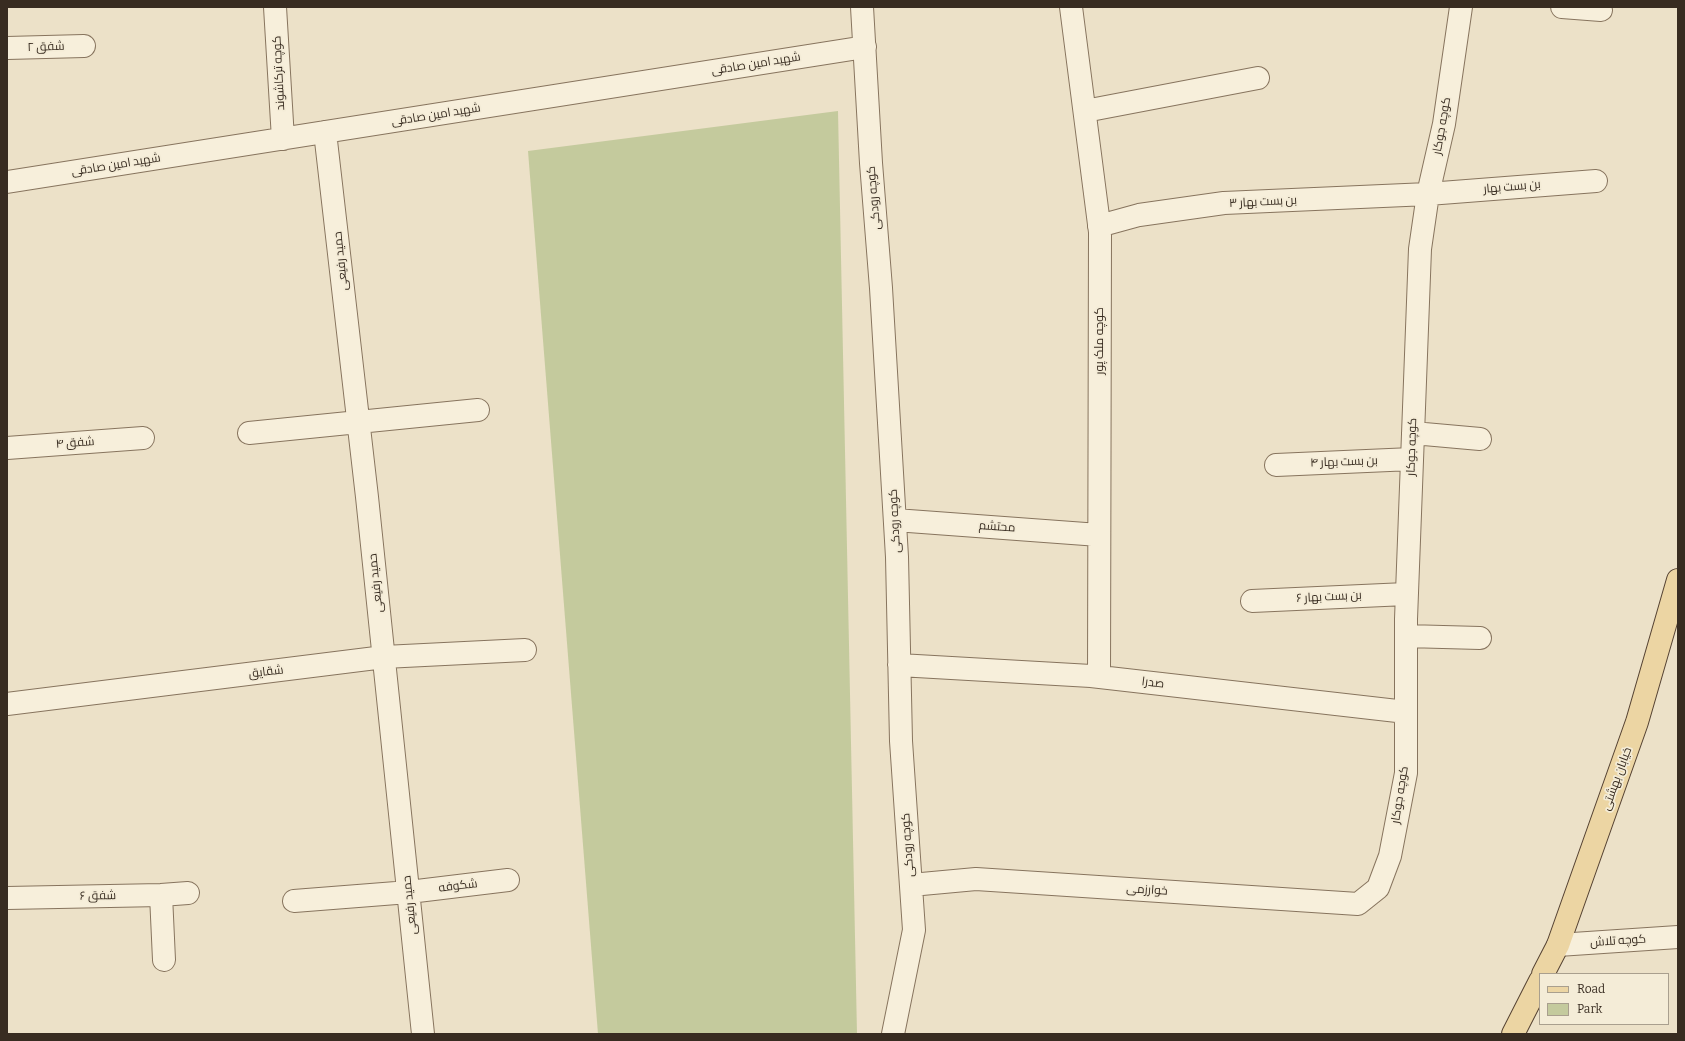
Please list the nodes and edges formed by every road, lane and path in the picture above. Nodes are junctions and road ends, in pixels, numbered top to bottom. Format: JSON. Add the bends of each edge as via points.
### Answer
{"nodes":[{"id":1,"x":275,"y":7,"type":"edge"},
{"id":2,"x":862,"y":7,"type":"edge"},
{"id":3,"x":1071,"y":7,"type":"edge"},
{"id":4,"x":1461,"y":7,"type":"edge"},
{"id":5,"x":1562,"y":7,"type":"edge"},
{"id":6,"x":1601,"y":10,"type":"dead end"},
{"id":7,"x":84,"y":46,"type":"dead end"},
{"id":8,"x":865,"y":47,"type":"junction"},
{"id":9,"x":7,"y":48,"type":"edge"},
{"id":10,"x":1258,"y":78,"type":"dead end"},
{"id":11,"x":1085,"y":111,"type":"junction"},
{"id":12,"x":325,"y":132,"type":"junction"},
{"id":13,"x":283,"y":139,"type":"junction"},
{"id":14,"x":1596,"y":181,"type":"dead end"},
{"id":15,"x":7,"y":182,"type":"edge"},
{"id":16,"x":1428,"y":194,"type":"junction"},
{"id":17,"x":1099,"y":226,"type":"junction"},
{"id":18,"x":478,"y":410,"type":"dead end"},
{"id":19,"x":359,"y":422,"type":"junction"},
{"id":20,"x":1413,"y":432,"type":"junction"},
{"id":21,"x":249,"y":433,"type":"dead end"},
{"id":22,"x":144,"y":438,"type":"dead end"},
{"id":23,"x":1480,"y":439,"type":"dead end"},
{"id":24,"x":7,"y":448,"type":"edge"},
{"id":25,"x":1412,"y":459,"type":"junction"},
{"id":26,"x":1276,"y":465,"type":"dead end"},
{"id":27,"x":895,"y":520,"type":"junction"},
{"id":28,"x":1099,"y":535,"type":"junction"},
{"id":29,"x":1678,"y":580,"type":"edge"},
{"id":30,"x":1406,"y":594,"type":"junction"},
{"id":31,"x":1252,"y":601,"type":"dead end"},
{"id":32,"x":1672,"y":621,"type":"edge"},
{"id":33,"x":1406,"y":636,"type":"junction"},
{"id":34,"x":1480,"y":638,"type":"dead end"},
{"id":35,"x":525,"y":650,"type":"dead end"},
{"id":36,"x":384,"y":657,"type":"junction"},
{"id":37,"x":899,"y":665,"type":"junction"},
{"id":38,"x":1099,"y":677,"type":"junction"},
{"id":39,"x":7,"y":704,"type":"edge"},
{"id":40,"x":1406,"y":712,"type":"junction"},
{"id":41,"x":508,"y":880,"type":"dead end"},
{"id":42,"x":911,"y":885,"type":"junction"},
{"id":43,"x":1378,"y":888,"type":"joint"},
{"id":44,"x":409,"y":892,"type":"junction"},
{"id":45,"x":188,"y":893,"type":"dead end"},
{"id":46,"x":161,"y":895,"type":"junction"},
{"id":47,"x":7,"y":898,"type":"edge"},
{"id":48,"x":294,"y":901,"type":"dead end"},
{"id":49,"x":1678,"y":937,"type":"edge"},
{"id":50,"x":1558,"y":945,"type":"junction"},
{"id":51,"x":164,"y":960,"type":"dead end"},
{"id":52,"x":1544,"y":973,"type":"edge"},
{"id":53,"x":1539,"y":983,"type":"edge"},
{"id":54,"x":423,"y":1034,"type":"edge"},
{"id":55,"x":893,"y":1034,"type":"edge"},
{"id":56,"x":1514,"y":1034,"type":"edge"}],
"edges":[{"from":1,"to":13,"type":"street","name":"کوچه ترکاشوند"},
{"from":2,"to":8,"type":"street","name":"کوچه رودکی"},
{"from":3,"to":11,"type":"street","name":"کوچه ملک پور"},
{"from":4,"to":16,"type":"street","name":"کوچه جوکار","via":[[1444,124]]},
{"from":5,"to":6,"type":"street"},
{"from":7,"to":9,"type":"street","name":"شفق ۲"},
{"from":8,"to":12,"type":"street","name":"شهید امین صادقی"},
{"from":8,"to":27,"type":"street","name":"کوچه رودکی","via":[[870,163],[882,288]]},
{"from":10,"to":11,"type":"street"},
{"from":11,"to":17,"type":"street","name":"کوچه ملک پور"},
{"from":12,"to":13,"type":"street","name":"شهید امین صادقی"},
{"from":12,"to":19,"type":"street","name":"حمید رفیعی"},
{"from":13,"to":15,"type":"street","name":"شهید امین صادقی"},
{"from":14,"to":16,"type":"street","name":"بن بست بهار"},
{"from":16,"to":17,"type":"street","name":"بن بست بهار ۳","via":[[1224,203],[1139,215]]},
{"from":16,"to":20,"type":"street","name":"کوچه جوکار","via":[[1420,249]]},
{"from":17,"to":28,"type":"street","name":"کوچه ملک پور"},
{"from":18,"to":19,"type":"street"},
{"from":19,"to":21,"type":"street"},
{"from":19,"to":36,"type":"street","name":"حمید رفیعی"},
{"from":20,"to":23,"type":"street"},
{"from":20,"to":25,"type":"street","name":"کوچه جوکار"},
{"from":22,"to":24,"type":"street","name":"شفق ۴"},
{"from":25,"to":26,"type":"street","name":"بن بست بهار ۴"},
{"from":25,"to":30,"type":"street","name":"کوچه جوکار"},
{"from":27,"to":28,"type":"street","name":"محتشم"},
{"from":27,"to":37,"type":"street","name":"کوچه رودکی"},
{"from":28,"to":38,"type":"street","name":"کوچه ملک پور"},
{"from":29,"to":32,"type":"main road","name":"خیابان بهشتی"},
{"from":30,"to":31,"type":"street","name":"بن بست بهار ۶"},
{"from":30,"to":33,"type":"street","name":"کوچه جوکار"},
{"from":32,"to":50,"type":"main road","name":"خیابان بهشتی"},
{"from":33,"to":34,"type":"street"},
{"from":33,"to":40,"type":"street","name":"کوچه جوکار"},
{"from":35,"to":36,"type":"street","name":"شقایق"},
{"from":36,"to":39,"type":"street","name":"شقایق"},
{"from":36,"to":44,"type":"street","name":"حمید رفیعی"},
{"from":37,"to":38,"type":"street","name":"صدرا"},
{"from":37,"to":42,"type":"street","name":"کوچه رودکی","via":[[901,741]]},
{"from":38,"to":40,"type":"street","name":"صدرا"},
{"from":40,"to":43,"type":"street","name":"کوچه جوکار","via":[[1406,772],[1390,856]]},
{"from":41,"to":44,"type":"street","name":"شکوفه"},
{"from":42,"to":43,"type":"street","name":"خوارزمی","via":[[976,879],[1358,904]]},
{"from":42,"to":55,"type":"street","name":"کوچه رودکی","via":[[914,930]]},
{"from":44,"to":48,"type":"street","name":"شکوفه"},
{"from":44,"to":54,"type":"street","name":"حمید رفیعی"},
{"from":45,"to":46,"type":"street","name":"شفق ۶"},
{"from":46,"to":47,"type":"street","name":"شفق ۶"},
{"from":46,"to":51,"type":"street"},
{"from":49,"to":50,"type":"street","name":"کوچه تلاش"},
{"from":50,"to":52,"type":"main road","name":"خیابان بهشتی"},
{"from":53,"to":56,"type":"main road"}]}
